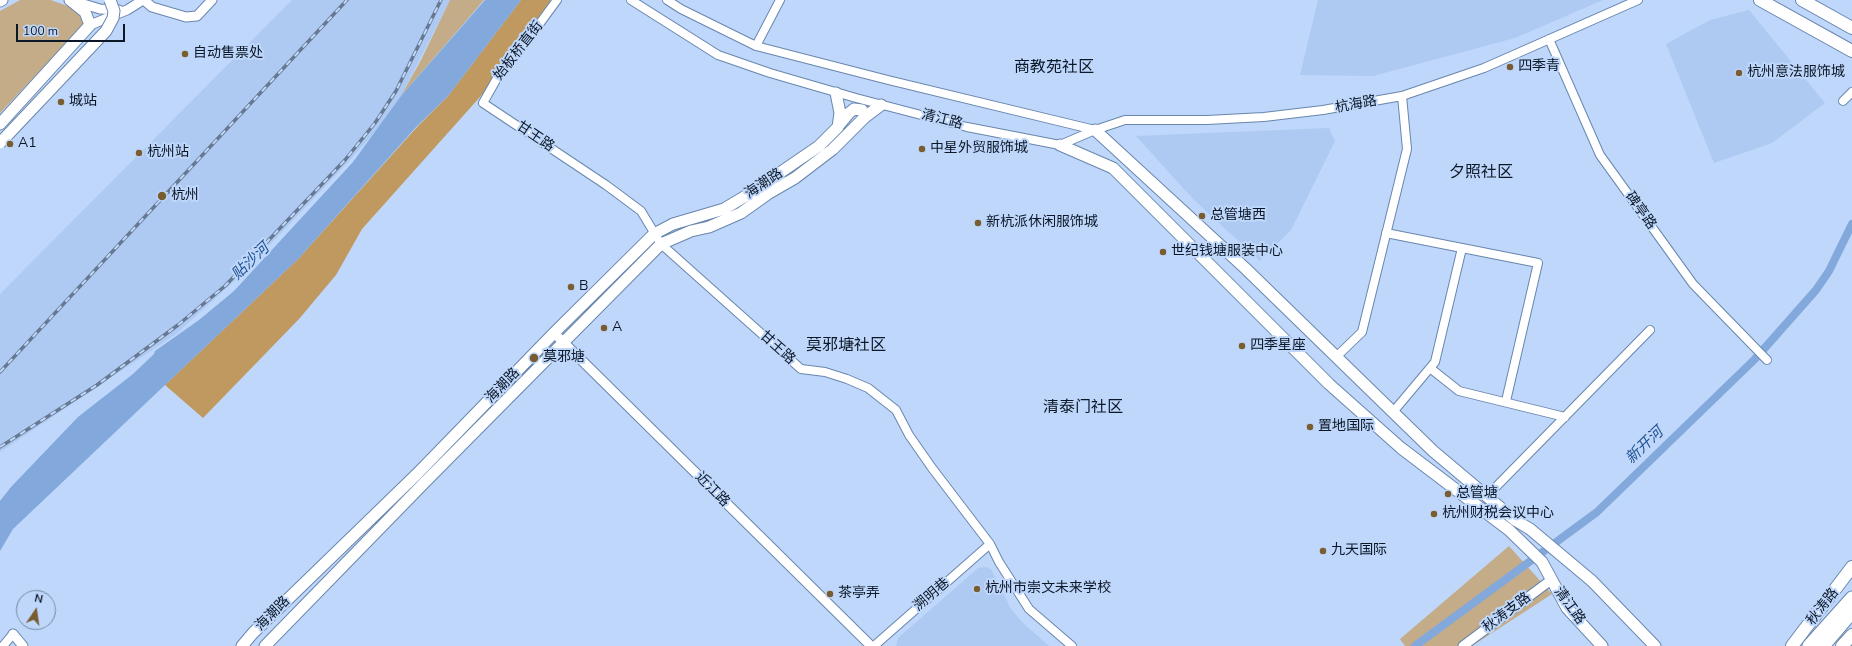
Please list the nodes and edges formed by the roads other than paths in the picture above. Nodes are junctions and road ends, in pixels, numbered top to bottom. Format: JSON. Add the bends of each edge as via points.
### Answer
{"nodes":[{"id":1,"x":71,"y":0,"type":"edge"},
{"id":2,"x":110,"y":0,"type":"edge"},
{"id":3,"x":144,"y":0,"type":"edge"},
{"id":4,"x":212,"y":0,"type":"edge"},
{"id":5,"x":557,"y":0,"type":"edge"},
{"id":6,"x":631,"y":0,"type":"edge"},
{"id":7,"x":667,"y":0,"type":"edge"},
{"id":8,"x":780,"y":0,"type":"edge"},
{"id":9,"x":1638,"y":0,"type":"edge"},
{"id":10,"x":1760,"y":0,"type":"edge"},
{"id":11,"x":1802,"y":0,"type":"edge"},
{"id":12,"x":127,"y":10,"type":"junction"},
{"id":13,"x":90,"y":25,"type":"junction"},
{"id":14,"x":1852,"y":28,"type":"edge"},
{"id":15,"x":1549,"y":39,"type":"junction"},
{"id":16,"x":756,"y":46,"type":"junction"},
{"id":17,"x":1852,"y":51,"type":"edge"},
{"id":18,"x":1852,"y":92,"type":"edge"},
{"id":19,"x":836,"y":93,"type":"junction"},
{"id":20,"x":1402,"y":96,"type":"junction"},
{"id":21,"x":1843,"y":101,"type":"dead end"},
{"id":22,"x":483,"y":103,"type":"joint"},
{"id":23,"x":881,"y":105,"type":"junction"},
{"id":24,"x":866,"y":117,"type":"junction"},
{"id":25,"x":0,"y":124,"type":"edge"},
{"id":26,"x":838,"y":127,"type":"junction"},
{"id":27,"x":1095,"y":130,"type":"junction"},
{"id":28,"x":0,"y":143,"type":"edge"},
{"id":29,"x":1060,"y":145,"type":"junction"},
{"id":30,"x":1386,"y":233,"type":"junction"},
{"id":31,"x":654,"y":234,"type":"junction"},
{"id":32,"x":661,"y":244,"type":"junction"},
{"id":33,"x":1462,"y":248,"type":"junction"},
{"id":34,"x":1650,"y":330,"type":"dead end"},
{"id":35,"x":554,"y":333,"type":"junction"},
{"id":36,"x":564,"y":343,"type":"junction"},
{"id":37,"x":1336,"y":357,"type":"junction"},
{"id":38,"x":1767,"y":360,"type":"dead end"},
{"id":39,"x":1430,"y":368,"type":"junction"},
{"id":40,"x":1506,"y":401,"type":"junction"},
{"id":41,"x":1393,"y":412,"type":"junction"},
{"id":42,"x":1565,"y":417,"type":"junction"},
{"id":43,"x":1487,"y":496,"type":"junction"},
{"id":44,"x":1512,"y":525,"type":"junction"},
{"id":45,"x":990,"y":544,"type":"junction"},
{"id":46,"x":1852,"y":567,"type":"edge"},
{"id":47,"x":1552,"y":580,"type":"junction"},
{"id":48,"x":1852,"y":598,"type":"edge"},
{"id":49,"x":1852,"y":612,"type":"edge"},
{"id":50,"x":13,"y":634,"type":"joint"},
{"id":51,"x":267,"y":645,"type":"edge"},
{"id":52,"x":3,"y":646,"type":"edge"},
{"id":53,"x":23,"y":646,"type":"edge"},
{"id":54,"x":242,"y":646,"type":"edge"},
{"id":55,"x":871,"y":646,"type":"edge"},
{"id":56,"x":874,"y":646,"type":"edge"},
{"id":57,"x":1072,"y":646,"type":"edge"},
{"id":58,"x":1463,"y":646,"type":"edge"},
{"id":59,"x":1602,"y":646,"type":"edge"},
{"id":60,"x":1655,"y":646,"type":"edge"},
{"id":61,"x":1792,"y":646,"type":"edge"},
{"id":62,"x":1809,"y":646,"type":"edge"},
{"id":63,"x":1822,"y":646,"type":"edge"}],
"edges":[{"from":1,"to":12,"type":"street","via":[[100,9]]},
{"from":1,"to":13,"type":"main road","via":[[85,12]]},
{"from":2,"to":28,"type":"main road","bridge":true,"via":[[114,11],[106,31]]},
{"from":3,"to":4,"type":"street","via":[[152,7],[186,17],[198,16]]},
{"from":3,"to":12,"type":"street"},
{"from":5,"to":22,"type":"street","name":"始板桥直街","via":[[533,34],[500,73]]},
{"from":6,"to":19,"type":"street","name":"清江路","via":[[718,54]]},
{"from":7,"to":16,"type":"street","name":"清江路"},
{"from":8,"to":16,"type":"street"},
{"from":9,"to":15,"type":"street","name":"杭海路"},
{"from":10,"to":17,"type":"main road"},
{"from":11,"to":14,"type":"main road"},
{"from":12,"to":13,"type":"street"},
{"from":13,"to":25,"type":"main road"},
{"from":15,"to":20,"type":"street","name":"杭海路","via":[[1484,68]]},
{"from":15,"to":38,"type":"street","name":"碑亭路","via":[[1600,155],[1694,284]]},
{"from":16,"to":27,"type":"street","name":"清江路"},
{"from":18,"to":21,"type":"street"},
{"from":19,"to":23,"type":"street","name":"清江路"},
{"from":19,"to":26,"type":"main road","via":[[840,113]]},
{"from":20,"to":27,"type":"street","name":"杭海路","via":[[1264,117],[1125,120]]},
{"from":20,"to":30,"type":"street","via":[[1407,149]]},
{"from":22,"to":31,"type":"street","name":"甘王路","via":[[641,211]]},
{"from":23,"to":24,"type":"main road","name":"海潮路"},
{"from":23,"to":29,"type":"street","name":"清江路","via":[[967,127]]},
{"from":24,"to":26,"type":"main road","name":"海潮路","via":[[862,110],[854,110]]},
{"from":24,"to":32,"type":"main road","name":"海潮路","via":[[833,149],[796,178],[741,213]]},
{"from":26,"to":31,"type":"main road","name":"海潮路","via":[[819,146],[724,209],[673,224]]},
{"from":27,"to":29,"type":"street","name":"杭海路"},
{"from":27,"to":37,"type":"main road","name":"清江路","via":[[1246,269]]},
{"from":29,"to":44,"type":"main road","name":"清江路","via":[[1113,168],[1329,384],[1396,443]]},
{"from":30,"to":33,"type":"street"},
{"from":30,"to":37,"type":"street","via":[[1362,332]]},
{"from":31,"to":32,"type":"street","name":"甘王路"},
{"from":31,"to":35,"type":"main road","name":"海潮路"},
{"from":32,"to":36,"type":"main road","name":"海潮路"},
{"from":32,"to":45,"type":"street","name":"甘王路","via":[[801,369],[847,379],[868,388],[892,406],[932,468]]},
{"from":33,"to":39,"type":"street","via":[[1435,362]]},
{"from":33,"to":40,"type":"street","via":[[1538,263]]},
{"from":34,"to":42,"type":"street"},
{"from":35,"to":36,"type":"street","name":"近江路"},
{"from":35,"to":54,"type":"main road","name":"海潮路","via":[[417,474]]},
{"from":36,"to":51,"type":"main road","name":"海潮路"},
{"from":36,"to":55,"type":"street","name":"近江路"},
{"from":37,"to":41,"type":"main road","name":"清江路"},
{"from":39,"to":40,"type":"street","via":[[1459,391]]},
{"from":39,"to":41,"type":"street"},
{"from":40,"to":42,"type":"street"},
{"from":41,"to":43,"type":"main road","name":"清江路","via":[[1433,451]]},
{"from":42,"to":43,"type":"street"},
{"from":43,"to":44,"type":"main road","name":"清江路"},
{"from":44,"to":47,"type":"main road","name":"清江路","via":[[1542,562]]},
{"from":44,"to":60,"type":"main road","via":[[1530,529],[1557,551],[1592,581]]},
{"from":45,"to":56,"type":"street","name":"溯明巷"},
{"from":45,"to":57,"type":"street","name":"甘王路","via":[[1029,609]]},
{"from":46,"to":61,"type":"main road","name":"秋涛路"},
{"from":47,"to":58,"type":"street","name":"秋涛支路"},
{"from":47,"to":59,"type":"main road","name":"清江路","via":[[1567,608]]},
{"from":48,"to":62,"type":"highway"},
{"from":49,"to":63,"type":"highway"},
{"from":50,"to":52,"type":"street"},
{"from":50,"to":53,"type":"street"}]}
